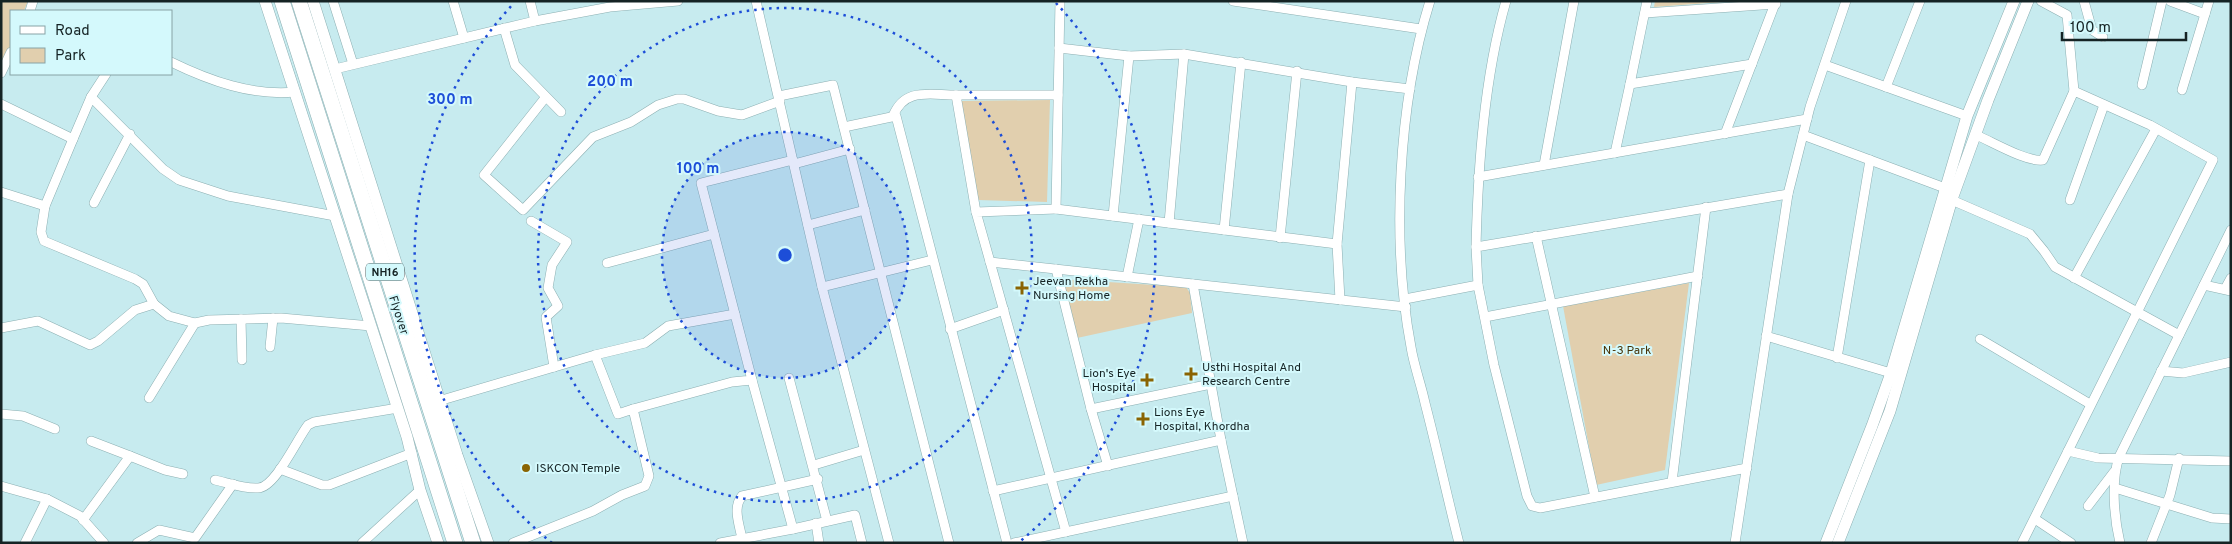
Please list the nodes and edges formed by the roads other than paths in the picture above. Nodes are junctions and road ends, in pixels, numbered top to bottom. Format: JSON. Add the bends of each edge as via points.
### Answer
{"nodes":[{"id":1,"x":265,"y":1,"type":"edge"},
{"id":2,"x":282,"y":1,"type":"edge"},
{"id":3,"x":299,"y":1,"type":"edge"},
{"id":4,"x":333,"y":1,"type":"edge"},
{"id":5,"x":453,"y":1,"type":"edge"},
{"id":6,"x":530,"y":1,"type":"edge"},
{"id":7,"x":678,"y":1,"type":"edge"},
{"id":8,"x":756,"y":1,"type":"edge"},
{"id":9,"x":1060,"y":1,"type":"edge"},
{"id":10,"x":1233,"y":1,"type":"edge"},
{"id":11,"x":1430,"y":1,"type":"edge"},
{"id":12,"x":1506,"y":1,"type":"edge"},
{"id":13,"x":1574,"y":1,"type":"edge"},
{"id":14,"x":1648,"y":1,"type":"edge"},
{"id":15,"x":1846,"y":1,"type":"edge"},
{"id":16,"x":1920,"y":1,"type":"edge"},
{"id":17,"x":2014,"y":1,"type":"edge"},
{"id":18,"x":2028,"y":1,"type":"edge"},
{"id":19,"x":2041,"y":1,"type":"edge"},
{"id":20,"x":2084,"y":1,"type":"edge"},
{"id":21,"x":2162,"y":1,"type":"edge"},
{"id":22,"x":2170,"y":1,"type":"edge"},
{"id":23,"x":2209,"y":1,"type":"edge"},
{"id":24,"x":316,"y":2,"type":"edge"},
{"id":25,"x":1776,"y":3,"type":"edge"},
{"id":26,"x":609,"y":4,"type":"edge"},
{"id":27,"x":1645,"y":13,"type":"junction"},
{"id":28,"x":2205,"y":14,"type":"junction"},
{"id":29,"x":536,"y":21,"type":"junction"},
{"id":30,"x":504,"y":28,"type":"junction"},
{"id":31,"x":1421,"y":29,"type":"junction"},
{"id":32,"x":2103,"y":37,"type":"dead end"},
{"id":33,"x":464,"y":38,"type":"junction"},
{"id":34,"x":1059,"y":48,"type":"junction"},
{"id":35,"x":10,"y":54,"type":"edge"},
{"id":36,"x":1184,"y":54,"type":"junction"},
{"id":37,"x":1129,"y":56,"type":"junction"},
{"id":38,"x":172,"y":62,"type":"edge"},
{"id":39,"x":1241,"y":62,"type":"junction"},
{"id":40,"x":353,"y":64,"type":"junction"},
{"id":41,"x":1752,"y":64,"type":"junction"},
{"id":42,"x":1824,"y":65,"type":"junction"},
{"id":43,"x":335,"y":69,"type":"junction"},
{"id":44,"x":1297,"y":71,"type":"junction"},
{"id":45,"x":1,"y":73,"type":"edge"},
{"id":46,"x":105,"y":75,"type":"edge"},
{"id":47,"x":1352,"y":82,"type":"junction"},
{"id":48,"x":1630,"y":84,"type":"junction"},
{"id":49,"x":2142,"y":85,"type":"dead end"},
{"id":50,"x":1886,"y":87,"type":"junction"},
{"id":51,"x":1410,"y":89,"type":"junction"},
{"id":52,"x":2182,"y":90,"type":"dead end"},
{"id":53,"x":2074,"y":91,"type":"junction"},
{"id":54,"x":295,"y":92,"type":"junction"},
{"id":55,"x":956,"y":95,"type":"junction"},
{"id":56,"x":1058,"y":95,"type":"junction"},
{"id":57,"x":91,"y":98,"type":"junction"},
{"id":58,"x":546,"y":98,"type":"junction"},
{"id":59,"x":779,"y":99,"type":"junction"},
{"id":60,"x":1,"y":104,"type":"edge"},
{"id":61,"x":2104,"y":105,"type":"junction"},
{"id":62,"x":561,"y":112,"type":"dead end"},
{"id":63,"x":893,"y":116,"type":"junction"},
{"id":64,"x":1968,"y":116,"type":"junction"},
{"id":65,"x":1807,"y":119,"type":"junction"},
{"id":66,"x":844,"y":127,"type":"junction"},
{"id":67,"x":2156,"y":129,"type":"junction"},
{"id":68,"x":130,"y":134,"type":"junction"},
{"id":69,"x":1726,"y":134,"type":"junction"},
{"id":70,"x":1803,"y":135,"type":"junction"},
{"id":71,"x":1976,"y":135,"type":"junction"},
{"id":72,"x":73,"y":139,"type":"junction"},
{"id":73,"x":850,"y":149,"type":"junction"},
{"id":74,"x":1615,"y":153,"type":"junction"},
{"id":75,"x":1870,"y":160,"type":"junction"},
{"id":76,"x":793,"y":162,"type":"junction"},
{"id":77,"x":1544,"y":165,"type":"junction"},
{"id":78,"x":1478,"y":177,"type":"junction"},
{"id":79,"x":1,"y":192,"type":"edge"},
{"id":80,"x":1788,"y":194,"type":"junction"},
{"id":81,"x":1946,"y":195,"type":"junction"},
{"id":82,"x":2070,"y":200,"type":"dead end"},
{"id":83,"x":94,"y":203,"type":"dead end"},
{"id":84,"x":45,"y":206,"type":"junction"},
{"id":85,"x":1706,"y":207,"type":"junction"},
{"id":86,"x":1056,"y":209,"type":"junction"},
{"id":87,"x":865,"y":210,"type":"junction"},
{"id":88,"x":976,"y":212,"type":"junction"},
{"id":89,"x":335,"y":216,"type":"junction"},
{"id":90,"x":1113,"y":216,"type":"junction"},
{"id":91,"x":1139,"y":219,"type":"junction"},
{"id":92,"x":531,"y":221,"type":"dead end"},
{"id":93,"x":1168,"y":223,"type":"junction"},
{"id":94,"x":808,"y":225,"type":"junction"},
{"id":95,"x":1224,"y":230,"type":"junction"},
{"id":96,"x":714,"y":234,"type":"junction"},
{"id":97,"x":1536,"y":236,"type":"junction"},
{"id":98,"x":2230,"y":236,"type":"edge"},
{"id":99,"x":1280,"y":238,"type":"junction"},
{"id":100,"x":1337,"y":244,"type":"junction"},
{"id":101,"x":1476,"y":247,"type":"junction"},
{"id":102,"x":932,"y":260,"type":"junction"},
{"id":103,"x":606,"y":262,"type":"dead end"},
{"id":104,"x":990,"y":262,"type":"junction"},
{"id":105,"x":1056,"y":269,"type":"junction"},
{"id":106,"x":880,"y":273,"type":"junction"},
{"id":107,"x":1698,"y":276,"type":"junction"},
{"id":108,"x":1127,"y":277,"type":"junction"},
{"id":109,"x":2074,"y":278,"type":"junction"},
{"id":110,"x":2231,"y":278,"type":"edge"},
{"id":111,"x":1193,"y":284,"type":"junction"},
{"id":112,"x":1478,"y":285,"type":"junction"},
{"id":113,"x":2204,"y":285,"type":"junction"},
{"id":114,"x":822,"y":287,"type":"junction"},
{"id":115,"x":2228,"y":290,"type":"edge"},
{"id":116,"x":1340,"y":300,"type":"junction"},
{"id":117,"x":1406,"y":303,"type":"junction"},
{"id":118,"x":1550,"y":303,"type":"junction"},
{"id":119,"x":154,"y":304,"type":"junction"},
{"id":120,"x":1004,"y":310,"type":"junction"},
{"id":121,"x":2136,"y":312,"type":"junction"},
{"id":122,"x":734,"y":314,"type":"junction"},
{"id":123,"x":1485,"y":316,"type":"junction"},
{"id":124,"x":273,"y":318,"type":"junction"},
{"id":125,"x":241,"y":319,"type":"junction"},
{"id":126,"x":195,"y":323,"type":"junction"},
{"id":127,"x":371,"y":326,"type":"junction"},
{"id":128,"x":1,"y":328,"type":"edge"},
{"id":129,"x":950,"y":329,"type":"junction"},
{"id":130,"x":2179,"y":335,"type":"junction"},
{"id":131,"x":1766,"y":336,"type":"junction"},
{"id":132,"x":1980,"y":339,"type":"dead end"},
{"id":133,"x":270,"y":347,"type":"dead end"},
{"id":134,"x":595,"y":355,"type":"junction"},
{"id":135,"x":1837,"y":358,"type":"junction"},
{"id":136,"x":242,"y":360,"type":"dead end"},
{"id":137,"x":2231,"y":362,"type":"edge"},
{"id":138,"x":554,"y":367,"type":"junction"},
{"id":139,"x":2161,"y":371,"type":"junction"},
{"id":140,"x":1891,"y":373,"type":"junction"},
{"id":141,"x":789,"y":378,"type":"dead end"},
{"id":142,"x":752,"y":380,"type":"junction"},
{"id":143,"x":1211,"y":384,"type":"junction"},
{"id":144,"x":149,"y":398,"type":"dead end"},
{"id":145,"x":442,"y":400,"type":"junction"},
{"id":146,"x":2090,"y":404,"type":"junction"},
{"id":147,"x":398,"y":408,"type":"junction"},
{"id":148,"x":633,"y":409,"type":"junction"},
{"id":149,"x":1091,"y":409,"type":"junction"},
{"id":150,"x":1,"y":414,"type":"edge"},
{"id":151,"x":55,"y":429,"type":"dead end"},
{"id":152,"x":1221,"y":440,"type":"junction"},
{"id":153,"x":91,"y":441,"type":"dead end"},
{"id":154,"x":864,"y":450,"type":"junction"},
{"id":155,"x":2068,"y":451,"type":"junction"},
{"id":156,"x":412,"y":453,"type":"junction"},
{"id":157,"x":130,"y":456,"type":"junction"},
{"id":158,"x":2119,"y":457,"type":"junction"},
{"id":159,"x":2179,"y":458,"type":"junction"},
{"id":160,"x":2231,"y":461,"type":"edge"},
{"id":161,"x":814,"y":465,"type":"junction"},
{"id":162,"x":1108,"y":466,"type":"junction"},
{"id":163,"x":1747,"y":468,"type":"junction"},
{"id":164,"x":280,"y":469,"type":"junction"},
{"id":165,"x":2114,"y":472,"type":"junction"},
{"id":166,"x":183,"y":474,"type":"dead end"},
{"id":167,"x":1051,"y":478,"type":"junction"},
{"id":168,"x":818,"y":479,"type":"junction"},
{"id":169,"x":215,"y":480,"type":"dead end"},
{"id":170,"x":1672,"y":482,"type":"junction"},
{"id":171,"x":233,"y":484,"type":"junction"},
{"id":172,"x":1,"y":486,"type":"edge"},
{"id":173,"x":783,"y":486,"type":"junction"},
{"id":174,"x":2115,"y":488,"type":"junction"},
{"id":175,"x":420,"y":490,"type":"junction"},
{"id":176,"x":993,"y":491,"type":"junction"},
{"id":177,"x":1233,"y":496,"type":"junction"},
{"id":178,"x":1595,"y":497,"type":"junction"},
{"id":179,"x":47,"y":499,"type":"junction"},
{"id":180,"x":2166,"y":504,"type":"junction"},
{"id":181,"x":2088,"y":506,"type":"dead end"},
{"id":182,"x":2035,"y":519,"type":"junction"},
{"id":183,"x":2231,"y":519,"type":"edge"},
{"id":184,"x":83,"y":520,"type":"junction"},
{"id":185,"x":828,"y":521,"type":"junction"},
{"id":186,"x":816,"y":523,"type":"junction"},
{"id":187,"x":793,"y":529,"type":"junction"},
{"id":188,"x":1066,"y":532,"type":"junction"},
{"id":189,"x":742,"y":539,"type":"junction"},
{"id":190,"x":24,"y":543,"type":"edge"},
{"id":191,"x":104,"y":543,"type":"edge"},
{"id":192,"x":137,"y":543,"type":"edge"},
{"id":193,"x":362,"y":543,"type":"edge"},
{"id":194,"x":438,"y":543,"type":"edge"},
{"id":195,"x":455,"y":543,"type":"edge"},
{"id":196,"x":473,"y":543,"type":"edge"},
{"id":197,"x":488,"y":543,"type":"edge"},
{"id":198,"x":513,"y":543,"type":"edge"},
{"id":199,"x":720,"y":543,"type":"edge"},
{"id":200,"x":819,"y":543,"type":"edge"},
{"id":201,"x":862,"y":543,"type":"edge"},
{"id":202,"x":889,"y":543,"type":"edge"},
{"id":203,"x":949,"y":543,"type":"edge"},
{"id":204,"x":1007,"y":543,"type":"edge"},
{"id":205,"x":1014,"y":543,"type":"edge"},
{"id":206,"x":1243,"y":543,"type":"edge"},
{"id":207,"x":1459,"y":543,"type":"edge"},
{"id":208,"x":1735,"y":543,"type":"edge"},
{"id":209,"x":1826,"y":543,"type":"edge"},
{"id":210,"x":1838,"y":543,"type":"edge"},
{"id":211,"x":2022,"y":543,"type":"edge"},
{"id":212,"x":2071,"y":543,"type":"edge"},
{"id":213,"x":2120,"y":543,"type":"edge"},
{"id":214,"x":2151,"y":543,"type":"edge"}],
"edges":[{"from":1,"to":54,"type":"street"},
{"from":2,"to":195,"type":"highway","name":"Flyover","number":"NH16"},
{"from":3,"to":196,"type":"highway","name":"Flyover","number":"NH16"},
{"from":4,"to":40,"type":"street"},
{"from":5,"to":33,"type":"street"},
{"from":6,"to":29,"type":"street"},
{"from":7,"to":26,"type":"street"},
{"from":8,"to":59,"type":"street"},
{"from":9,"to":34,"type":"street"},
{"from":10,"to":31,"type":"street"},
{"from":11,"to":31,"type":"street"},
{"from":12,"to":78,"type":"street","via":[[1492,69]]},
{"from":13,"to":77,"type":"street"},
{"from":14,"to":27,"type":"street"},
{"from":15,"to":42,"type":"street"},
{"from":16,"to":50,"type":"street"},
{"from":17,"to":64,"type":"street"},
{"from":18,"to":71,"type":"street"},
{"from":19,"to":53,"type":"street","via":[[2067,16]]},
{"from":20,"to":32,"type":"street","via":[[2092,30]]},
{"from":21,"to":49,"type":"street"},
{"from":22,"to":28,"type":"street"},
{"from":23,"to":28,"type":"street"},
{"from":24,"to":43,"type":"street"},
{"from":25,"to":27,"type":"street"},
{"from":25,"to":41,"type":"street"},
{"from":26,"to":29,"type":"street"},
{"from":27,"to":48,"type":"street"},
{"from":28,"to":52,"type":"street"},
{"from":29,"to":30,"type":"street"},
{"from":30,"to":33,"type":"street"},
{"from":30,"to":58,"type":"street","via":[[515,65]]},
{"from":31,"to":51,"type":"street"},
{"from":33,"to":40,"type":"street"},
{"from":34,"to":37,"type":"street"},
{"from":34,"to":56,"type":"street"},
{"from":35,"to":45,"type":"street"},
{"from":36,"to":37,"type":"street"},
{"from":36,"to":39,"type":"street"},
{"from":36,"to":93,"type":"street"},
{"from":37,"to":90,"type":"street"},
{"from":38,"to":54,"type":"street","via":[[232,86],[276,94]]},
{"from":39,"to":44,"type":"street"},
{"from":39,"to":95,"type":"street"},
{"from":40,"to":43,"type":"street"},
{"from":41,"to":48,"type":"street"},
{"from":41,"to":69,"type":"street"},
{"from":42,"to":50,"type":"street"},
{"from":42,"to":65,"type":"street"},
{"from":43,"to":145,"type":"street"},
{"from":44,"to":47,"type":"street"},
{"from":44,"to":99,"type":"street"},
{"from":46,"to":57,"type":"street"},
{"from":47,"to":51,"type":"street"},
{"from":47,"to":100,"type":"street"},
{"from":48,"to":74,"type":"street"},
{"from":50,"to":64,"type":"street"},
{"from":51,"to":117,"type":"street","via":[[1400,225]]},
{"from":53,"to":61,"type":"street"},
{"from":53,"to":71,"type":"street","via":[[2043,160],[2026,157]]},
{"from":54,"to":89,"type":"street"},
{"from":55,"to":56,"type":"street"},
{"from":55,"to":63,"type":"street","via":[[913,94],[898,105]]},
{"from":55,"to":88,"type":"street"},
{"from":56,"to":86,"type":"street"},
{"from":57,"to":68,"type":"street"},
{"from":57,"to":72,"type":"street"},
{"from":58,"to":59,"type":"street","via":[[484,175],[523,210],[593,137],[630,122],[658,105],[684,99],[742,116]]},
{"from":58,"to":62,"type":"street"},
{"from":59,"to":66,"type":"street","via":[[832,85]]},
{"from":59,"to":76,"type":"street"},
{"from":60,"to":72,"type":"street"},
{"from":61,"to":67,"type":"street"},
{"from":61,"to":82,"type":"street"},
{"from":63,"to":66,"type":"street"},
{"from":63,"to":102,"type":"street","via":[[896,116]]},
{"from":64,"to":81,"type":"street"},
{"from":65,"to":69,"type":"street"},
{"from":65,"to":70,"type":"street"},
{"from":66,"to":73,"type":"street"},
{"from":67,"to":109,"type":"street"},
{"from":67,"to":121,"type":"street","via":[[2213,160]]},
{"from":68,"to":83,"type":"street"},
{"from":68,"to":89,"type":"street","via":[[178,180],[228,196]]},
{"from":69,"to":74,"type":"street"},
{"from":70,"to":75,"type":"street"},
{"from":70,"to":80,"type":"street"},
{"from":71,"to":81,"type":"street"},
{"from":72,"to":84,"type":"street"},
{"from":73,"to":76,"type":"street"},
{"from":73,"to":87,"type":"street"},
{"from":74,"to":77,"type":"street"},
{"from":75,"to":81,"type":"street"},
{"from":75,"to":135,"type":"street"},
{"from":76,"to":94,"type":"street"},
{"from":76,"to":96,"type":"street","via":[[701,183]]},
{"from":77,"to":78,"type":"street"},
{"from":78,"to":101,"type":"street"},
{"from":79,"to":84,"type":"street"},
{"from":80,"to":85,"type":"street"},
{"from":80,"to":131,"type":"street"},
{"from":81,"to":109,"type":"street","via":[[2030,234],[2055,267]]},
{"from":81,"to":140,"type":"street"},
{"from":81,"to":210,"type":"street","via":[[1890,411]]},
{"from":84,"to":119,"type":"street","via":[[41,232],[44,241],[135,279],[143,284]]},
{"from":85,"to":97,"type":"street"},
{"from":85,"to":107,"type":"street"},
{"from":86,"to":88,"type":"street"},
{"from":86,"to":90,"type":"street"},
{"from":87,"to":94,"type":"street"},
{"from":87,"to":106,"type":"street"},
{"from":88,"to":104,"type":"street"},
{"from":89,"to":127,"type":"street"},
{"from":90,"to":91,"type":"street"},
{"from":91,"to":93,"type":"street"},
{"from":91,"to":108,"type":"street"},
{"from":92,"to":138,"type":"street","via":[[567,242],[552,265],[548,288],[558,306],[546,317]]},
{"from":93,"to":95,"type":"street"},
{"from":94,"to":114,"type":"street"},
{"from":95,"to":99,"type":"street"},
{"from":96,"to":103,"type":"street"},
{"from":96,"to":122,"type":"street"},
{"from":97,"to":101,"type":"street"},
{"from":97,"to":118,"type":"street"},
{"from":98,"to":113,"type":"street"},
{"from":99,"to":100,"type":"street"},
{"from":100,"to":116,"type":"street"},
{"from":101,"to":112,"type":"street"},
{"from":102,"to":106,"type":"street"},
{"from":102,"to":129,"type":"street"},
{"from":104,"to":105,"type":"street"},
{"from":104,"to":120,"type":"street"},
{"from":105,"to":108,"type":"street"},
{"from":105,"to":149,"type":"street"},
{"from":106,"to":114,"type":"street"},
{"from":106,"to":203,"type":"street"},
{"from":107,"to":118,"type":"street"},
{"from":107,"to":170,"type":"street"},
{"from":108,"to":111,"type":"street"},
{"from":109,"to":121,"type":"street"},
{"from":110,"to":115,"type":"street"},
{"from":111,"to":116,"type":"street"},
{"from":111,"to":143,"type":"street"},
{"from":112,"to":117,"type":"street"},
{"from":112,"to":123,"type":"street"},
{"from":113,"to":115,"type":"street"},
{"from":113,"to":130,"type":"street"},
{"from":114,"to":154,"type":"street"},
{"from":116,"to":117,"type":"street"},
{"from":117,"to":207,"type":"street","via":[[1411,348]]},
{"from":118,"to":123,"type":"street"},
{"from":118,"to":178,"type":"street"},
{"from":119,"to":126,"type":"street","via":[[169,316]]},
{"from":119,"to":128,"type":"street","via":[[135,310],[90,345],[38,321]]},
{"from":120,"to":129,"type":"street"},
{"from":120,"to":167,"type":"street"},
{"from":121,"to":130,"type":"street"},
{"from":121,"to":146,"type":"street"},
{"from":122,"to":134,"type":"street","via":[[668,326],[649,341]]},
{"from":122,"to":142,"type":"street"},
{"from":123,"to":178,"type":"street","via":[[1508,424],[1532,506],[1540,508]]},
{"from":124,"to":125,"type":"street"},
{"from":124,"to":127,"type":"street"},
{"from":124,"to":133,"type":"street"},
{"from":125,"to":126,"type":"street"},
{"from":125,"to":136,"type":"street"},
{"from":126,"to":144,"type":"street"},
{"from":127,"to":147,"type":"street"},
{"from":129,"to":176,"type":"street"},
{"from":130,"to":139,"type":"street"},
{"from":131,"to":135,"type":"street"},
{"from":131,"to":163,"type":"street"},
{"from":132,"to":146,"type":"street"},
{"from":134,"to":138,"type":"street"},
{"from":134,"to":148,"type":"street","via":[[618,414]]},
{"from":135,"to":140,"type":"street"},
{"from":137,"to":139,"type":"street","via":[[2183,373]]},
{"from":138,"to":145,"type":"street"},
{"from":139,"to":158,"type":"street"},
{"from":140,"to":209,"type":"street"},
{"from":141,"to":161,"type":"street"},
{"from":142,"to":148,"type":"street","via":[[732,382]]},
{"from":142,"to":173,"type":"street"},
{"from":143,"to":149,"type":"street"},
{"from":143,"to":152,"type":"street"},
{"from":145,"to":197,"type":"street"},
{"from":146,"to":155,"type":"street"},
{"from":147,"to":156,"type":"street"},
{"from":147,"to":164,"type":"street","via":[[308,425]]},
{"from":148,"to":198,"type":"street","via":[[649,476],[646,486]]},
{"from":149,"to":162,"type":"street"},
{"from":150,"to":151,"type":"street","via":[[23,416]]},
{"from":152,"to":162,"type":"street"},
{"from":152,"to":177,"type":"street"},
{"from":153,"to":157,"type":"street"},
{"from":154,"to":161,"type":"street"},
{"from":154,"to":202,"type":"street"},
{"from":155,"to":158,"type":"street","via":[[2098,458]]},
{"from":155,"to":182,"type":"street"},
{"from":156,"to":164,"type":"street","via":[[330,485],[314,483]]},
{"from":156,"to":175,"type":"street"},
{"from":157,"to":166,"type":"street"},
{"from":157,"to":184,"type":"street"},
{"from":158,"to":159,"type":"street"},
{"from":158,"to":165,"type":"street"},
{"from":159,"to":160,"type":"street"},
{"from":159,"to":180,"type":"street"},
{"from":161,"to":168,"type":"street"},
{"from":162,"to":167,"type":"street"},
{"from":163,"to":170,"type":"street"},
{"from":163,"to":208,"type":"street"},
{"from":164,"to":171,"type":"street","via":[[265,487]]},
{"from":165,"to":174,"type":"street"},
{"from":165,"to":181,"type":"street"},
{"from":167,"to":176,"type":"street"},
{"from":167,"to":188,"type":"street"},
{"from":168,"to":173,"type":"street"},
{"from":168,"to":185,"type":"street"},
{"from":169,"to":171,"type":"street"},
{"from":170,"to":178,"type":"street"},
{"from":171,"to":192,"type":"street","via":[[195,538],[159,530]]},
{"from":172,"to":179,"type":"street"},
{"from":173,"to":187,"type":"street"},
{"from":173,"to":189,"type":"street","via":[[746,494],[739,500],[737,511]]},
{"from":174,"to":180,"type":"street"},
{"from":174,"to":213,"type":"street","via":[[2116,528]]},
{"from":175,"to":193,"type":"street"},
{"from":175,"to":194,"type":"street"},
{"from":176,"to":204,"type":"street"},
{"from":177,"to":188,"type":"street"},
{"from":177,"to":206,"type":"street"},
{"from":179,"to":184,"type":"street"},
{"from":179,"to":190,"type":"street"},
{"from":180,"to":183,"type":"street","via":[[2212,518]]},
{"from":180,"to":214,"type":"street"},
{"from":182,"to":211,"type":"street"},
{"from":182,"to":212,"type":"street"},
{"from":184,"to":191,"type":"street"},
{"from":185,"to":186,"type":"street"},
{"from":185,"to":201,"type":"street","via":[[855,515]]},
{"from":186,"to":187,"type":"street"},
{"from":186,"to":200,"type":"street"},
{"from":187,"to":189,"type":"street"},
{"from":188,"to":205,"type":"street"},
{"from":189,"to":199,"type":"street"}]}
